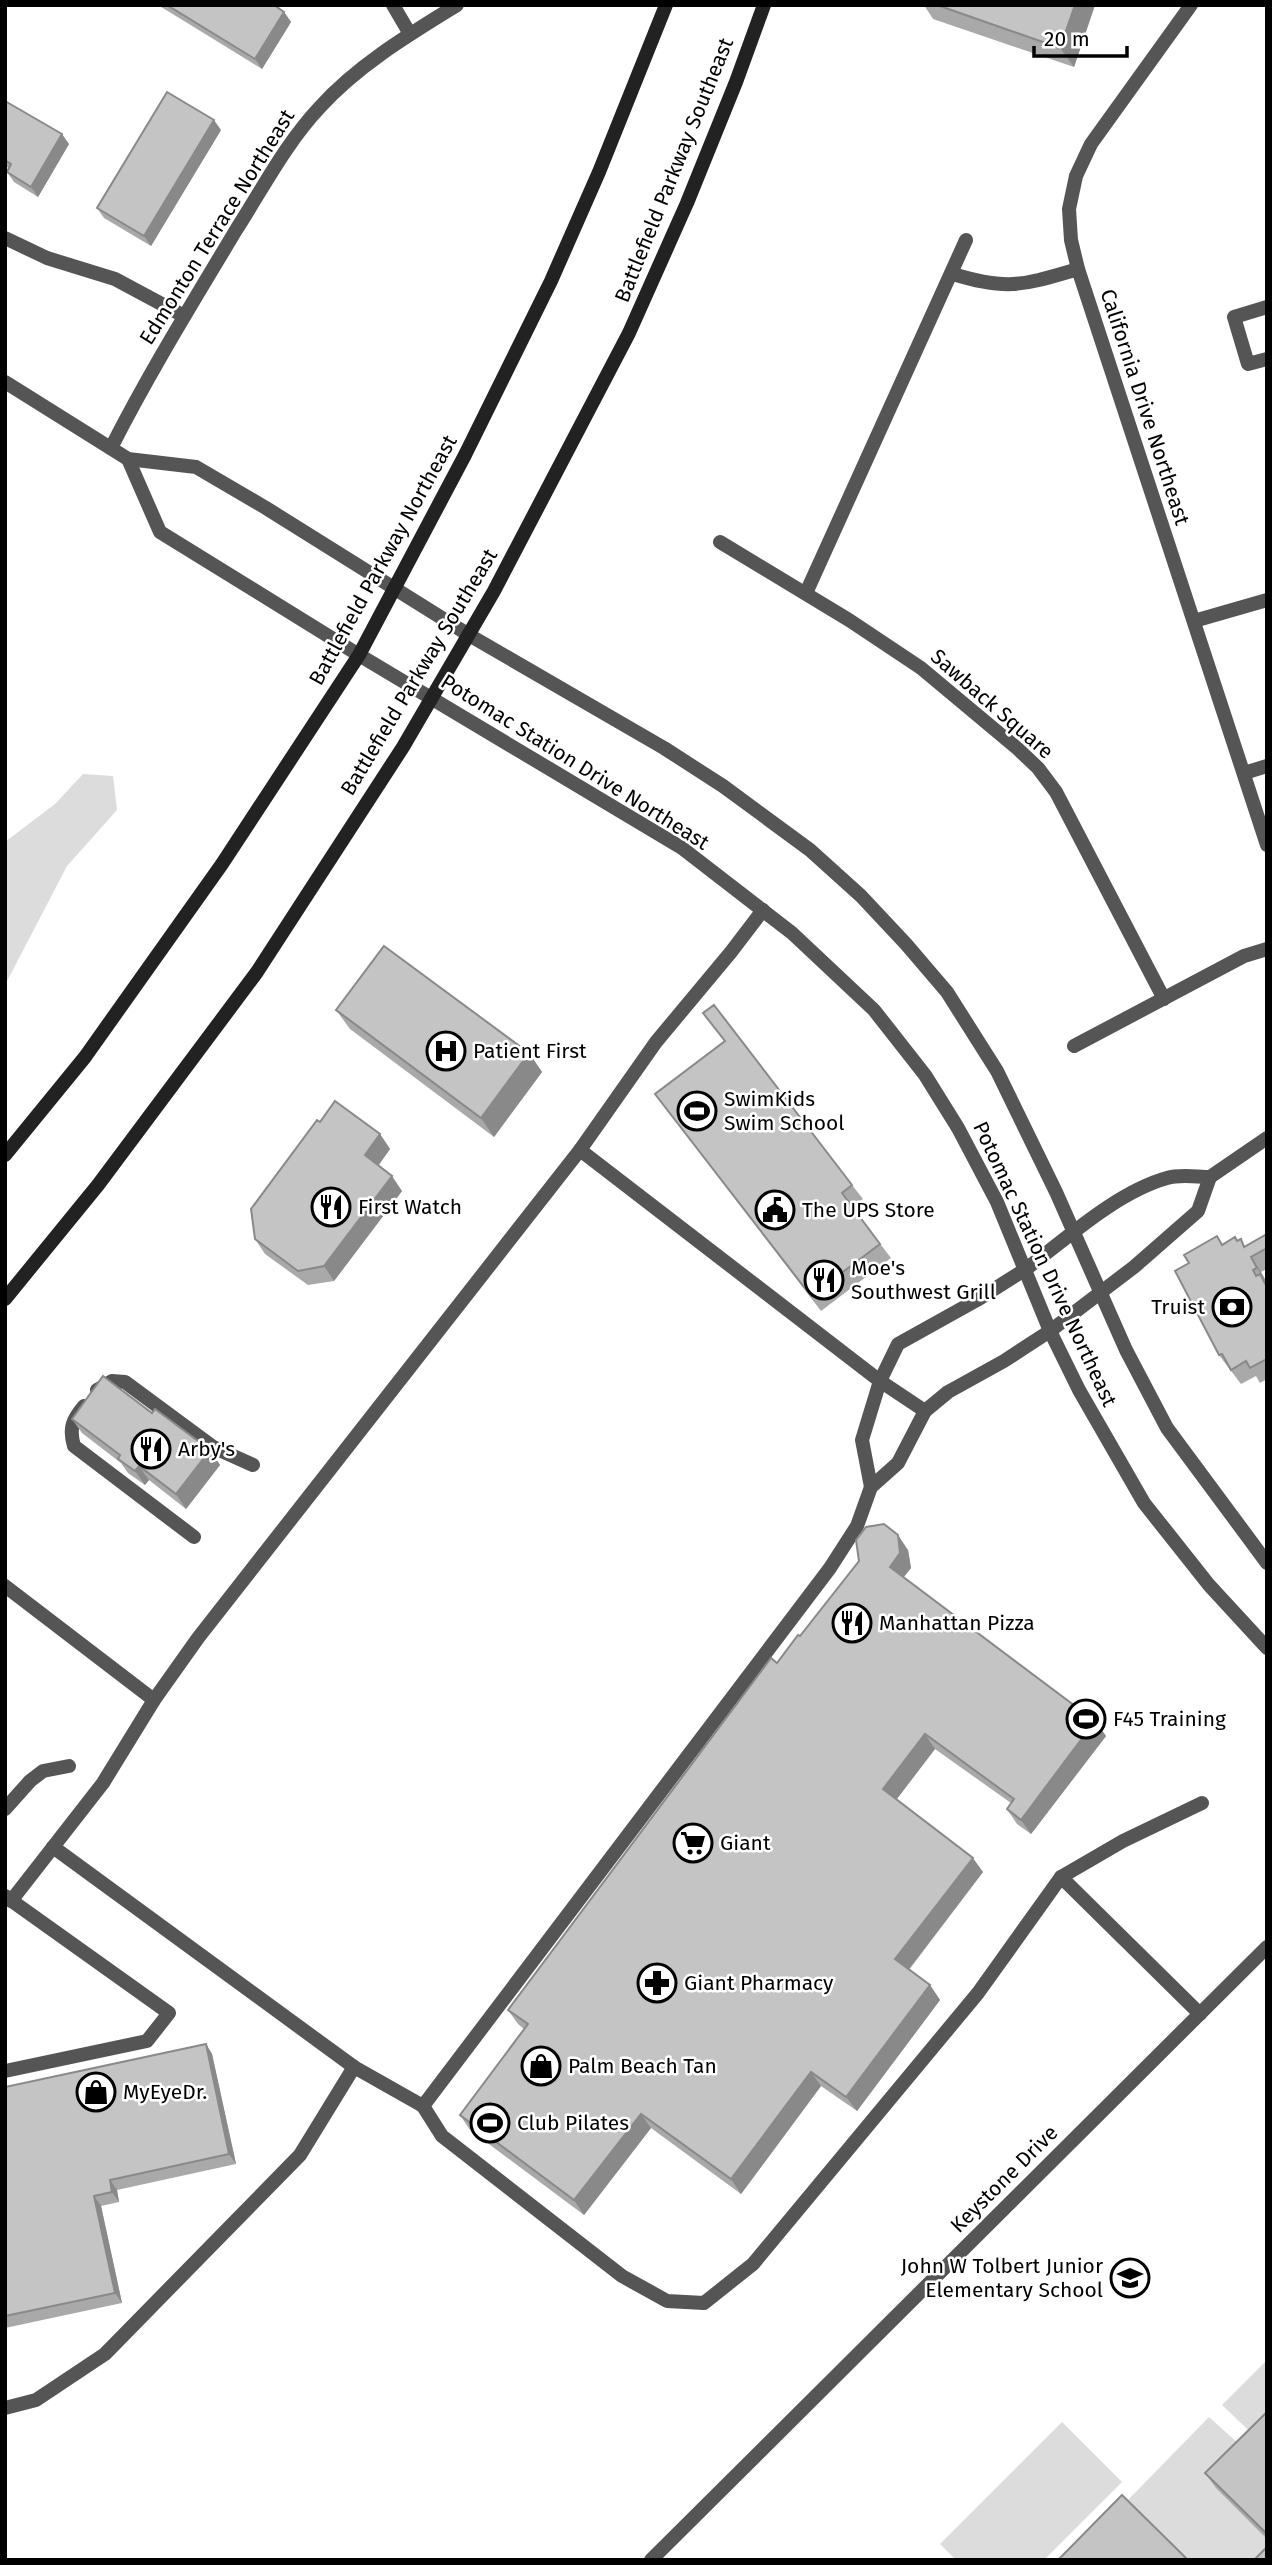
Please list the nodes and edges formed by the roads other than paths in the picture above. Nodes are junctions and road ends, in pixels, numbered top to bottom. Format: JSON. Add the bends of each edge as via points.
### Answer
{"nodes":[{"id":1,"x":393,"y":5,"type":"edge"},
{"id":2,"x":457,"y":5,"type":"edge"},
{"id":3,"x":666,"y":5,"type":"edge"},
{"id":4,"x":764,"y":5,"type":"edge"},
{"id":5,"x":1192,"y":5,"type":"edge"},
{"id":6,"x":410,"y":34,"type":"junction"},
{"id":7,"x":5,"y":238,"type":"edge"},
{"id":8,"x":966,"y":240,"type":"dead end"},
{"id":9,"x":1078,"y":270,"type":"junction"},
{"id":10,"x":953,"y":274,"type":"junction"},
{"id":11,"x":1267,"y":307,"type":"edge"},
{"id":12,"x":184,"y":316,"type":"junction"},
{"id":13,"x":1267,"y":359,"type":"edge"},
{"id":14,"x":5,"y":382,"type":"edge"},
{"id":15,"x":111,"y":448,"type":"junction"},
{"id":16,"x":128,"y":459,"type":"junction"},
{"id":17,"x":720,"y":542,"type":"dead end"},
{"id":18,"x":394,"y":587,"type":"junction"},
{"id":19,"x":806,"y":593,"type":"junction"},
{"id":20,"x":1267,"y":600,"type":"edge"},
{"id":21,"x":1194,"y":621,"type":"junction"},
{"id":22,"x":469,"y":635,"type":"junction"},
{"id":23,"x":359,"y":655,"type":"junction"},
{"id":24,"x":431,"y":698,"type":"junction"},
{"id":25,"x":1267,"y":766,"type":"edge"},
{"id":26,"x":1244,"y":773,"type":"junction"},
{"id":27,"x":1267,"y":845,"type":"edge"},
{"id":28,"x":763,"y":910,"type":"junction"},
{"id":29,"x":1267,"y":949,"type":"edge"},
{"id":30,"x":1164,"y":999,"type":"junction"},
{"id":31,"x":1074,"y":1046,"type":"dead end"},
{"id":32,"x":1267,"y":1138,"type":"edge"},
{"id":33,"x":580,"y":1150,"type":"junction"},
{"id":34,"x":5,"y":1155,"type":"edge"},
{"id":35,"x":1210,"y":1177,"type":"junction"},
{"id":36,"x":1075,"y":1233,"type":"junction"},
{"id":37,"x":1026,"y":1269,"type":"junction"},
{"id":38,"x":1101,"y":1293,"type":"junction"},
{"id":39,"x":5,"y":1299,"type":"edge"},
{"id":40,"x":1050,"y":1331,"type":"junction"},
{"id":41,"x":880,"y":1381,"type":"junction"},
{"id":42,"x":925,"y":1411,"type":"junction"},
{"id":43,"x":253,"y":1465,"type":"dead end"},
{"id":44,"x":871,"y":1487,"type":"junction"},
{"id":45,"x":194,"y":1537,"type":"dead end"},
{"id":46,"x":1267,"y":1563,"type":"edge"},
{"id":47,"x":5,"y":1586,"type":"edge"},
{"id":48,"x":1267,"y":1648,"type":"edge"},
{"id":49,"x":154,"y":1700,"type":"junction"},
{"id":50,"x":69,"y":1766,"type":"dead end"},
{"id":51,"x":1202,"y":1803,"type":"dead end"},
{"id":52,"x":5,"y":1809,"type":"edge"},
{"id":53,"x":52,"y":1847,"type":"junction"},
{"id":54,"x":1061,"y":1877,"type":"junction"},
{"id":55,"x":8,"y":1898,"type":"edge"},
{"id":56,"x":1267,"y":1947,"type":"edge"},
{"id":57,"x":1200,"y":2014,"type":"junction"},
{"id":58,"x":354,"y":2067,"type":"junction"},
{"id":59,"x":5,"y":2071,"type":"edge"},
{"id":60,"x":423,"y":2106,"type":"junction"},
{"id":61,"x":5,"y":2408,"type":"edge"},
{"id":62,"x":651,"y":2560,"type":"edge"}],
"edges":[{"from":1,"to":6,"type":"street"},
{"from":2,"to":6,"type":"street","name":"Edmonton Terrace Northeast"},
{"from":3,"to":18,"type":"main road","name":"Battlefield Parkway Northeast","via":[[551,281]]},
{"from":4,"to":22,"type":"main road","name":"Battlefield Parkway Southeast","via":[[692,191],[629,333]]},
{"from":5,"to":9,"type":"street","name":"California Drive Northeast","via":[[1091,144],[1076,176],[1069,209]]},
{"from":6,"to":12,"type":"street","name":"Edmonton Terrace Northeast","via":[[322,104],[294,136]]},
{"from":7,"to":12,"type":"street","via":[[47,258],[115,279]]},
{"from":8,"to":10,"type":"street"},
{"from":9,"to":10,"type":"street","via":[[1023,285],[993,285]]},
{"from":9,"to":21,"type":"street","name":"California Drive Northeast"},
{"from":10,"to":19,"type":"street"},
{"from":11,"to":13,"type":"street","via":[[1234,317],[1248,364]]},
{"from":12,"to":15,"type":"street","name":"Edmonton Terrace Northeast"},
{"from":14,"to":15,"type":"street","name":"Potomac Station Drive Northeast"},
{"from":15,"to":16,"type":"street","name":"Potomac Station Drive Northeast"},
{"from":16,"to":18,"type":"street","name":"Potomac Station Drive Northeast","via":[[196,467]]},
{"from":16,"to":23,"type":"street","name":"Potomac Station Drive Northeast","via":[[160,532]]},
{"from":17,"to":19,"type":"street","name":"Sawback Square"},
{"from":18,"to":22,"type":"street","name":"Potomac Station Drive Northeast"},
{"from":18,"to":23,"type":"main road","name":"Battlefield Parkway Northeast"},
{"from":19,"to":30,"type":"street","name":"Sawback Square","via":[[920,668],[1038,768],[1056,792]]},
{"from":20,"to":21,"type":"street"},
{"from":21,"to":26,"type":"street","name":"California Drive Northeast"},
{"from":22,"to":24,"type":"main road","name":"Battlefield Parkway Southeast"},
{"from":22,"to":36,"type":"street","name":"Potomac Station Drive Northeast","via":[[723,786],[810,850],[861,897],[947,992],[997,1071]]},
{"from":23,"to":24,"type":"street","name":"Potomac Station Drive Northeast"},
{"from":23,"to":34,"type":"main road","name":"Battlefield Parkway Northeast","via":[[206,887],[85,1057]]},
{"from":24,"to":28,"type":"street","name":"Potomac Station Drive Northeast","via":[[682,848]]},
{"from":24,"to":39,"type":"main road","name":"Battlefield Parkway Southeast","via":[[257,972],[98,1185]]},
{"from":25,"to":26,"type":"street"},
{"from":26,"to":27,"type":"street","name":"California Drive Northeast"},
{"from":28,"to":33,"type":"street","via":[[656,1042]]},
{"from":28,"to":37,"type":"street","name":"Potomac Station Drive Northeast","via":[[874,1010],[925,1075],[997,1202]]},
{"from":29,"to":30,"type":"street"},
{"from":30,"to":31,"type":"street"},
{"from":32,"to":35,"type":"street"},
{"from":33,"to":41,"type":"street"},
{"from":33,"to":49,"type":"street"},
{"from":35,"to":36,"type":"street","via":[[1169,1177],[1138,1190]]},
{"from":35,"to":38,"type":"street","via":[[1198,1211]]},
{"from":36,"to":37,"type":"street"},
{"from":36,"to":38,"type":"street","name":"Potomac Station Drive Northeast"},
{"from":37,"to":40,"type":"street","name":"Potomac Station Drive Northeast"},
{"from":37,"to":41,"type":"street","via":[[898,1344]]},
{"from":38,"to":40,"type":"street"},
{"from":38,"to":46,"type":"street","name":"Potomac Station Drive Northeast","via":[[1167,1427]]},
{"from":40,"to":42,"type":"street","via":[[948,1392]]},
{"from":40,"to":48,"type":"street","name":"Potomac Station Drive Northeast","via":[[1144,1503]]},
{"from":41,"to":42,"type":"street"},
{"from":41,"to":44,"type":"street","via":[[862,1440]]},
{"from":42,"to":44,"type":"street","via":[[898,1463]]},
{"from":43,"to":45,"type":"street","via":[[213,1447],[125,1382],[112,1381],[90,1397],[74,1418],[70,1433],[74,1447]]},
{"from":44,"to":60,"type":"street","via":[[857,1526],[830,1568]]},
{"from":47,"to":49,"type":"street"},
{"from":49,"to":53,"type":"street","via":[[103,1783]]},
{"from":50,"to":52,"type":"street","via":[[43,1771]]},
{"from":51,"to":54,"type":"street","via":[[1123,1840]]},
{"from":53,"to":55,"type":"street"},
{"from":53,"to":58,"type":"street"},
{"from":54,"to":57,"type":"street"},
{"from":54,"to":60,"type":"street","via":[[978,1993],[753,2264],[704,2303],[667,2301],[622,2276],[442,2136]]},
{"from":55,"to":59,"type":"street","via":[[169,2013],[147,2041]]},
{"from":56,"to":57,"type":"street","name":"Keystone Drive"},
{"from":57,"to":62,"type":"street","name":"Keystone Drive"},
{"from":58,"to":60,"type":"street"},
{"from":58,"to":61,"type":"street","via":[[300,2155],[104,2354],[36,2400]]}]}
